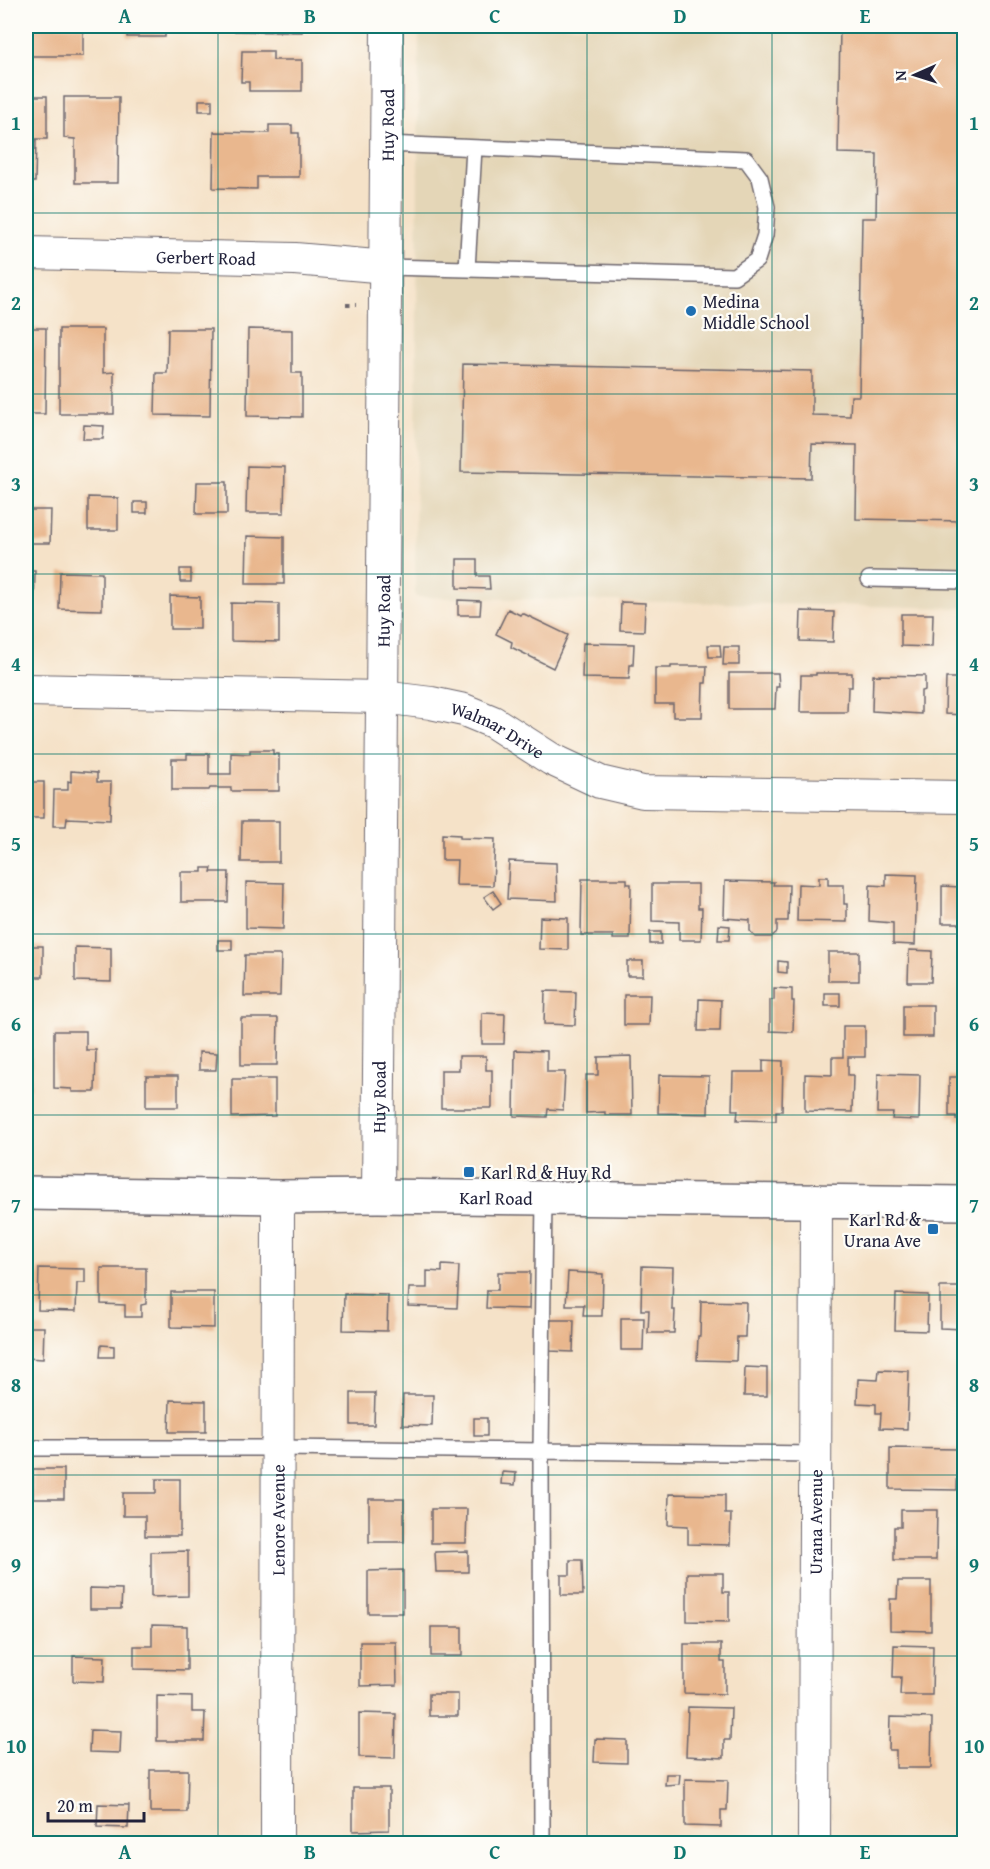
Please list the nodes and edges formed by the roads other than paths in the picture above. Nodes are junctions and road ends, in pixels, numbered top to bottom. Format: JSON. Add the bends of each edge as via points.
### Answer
{"nodes":[{"id":1,"x":387,"y":26,"type":"edge"},
{"id":2,"x":386,"y":144,"type":"junction"},
{"id":3,"x":474,"y":148,"type":"junction"},
{"id":4,"x":26,"y":253,"type":"edge"},
{"id":5,"x":387,"y":267,"type":"junction"},
{"id":6,"x":467,"y":269,"type":"junction"},
{"id":7,"x":869,"y":579,"type":"dead end"},
{"id":8,"x":964,"y":581,"type":"edge"},
{"id":9,"x":26,"y":690,"type":"edge"},
{"id":10,"x":382,"y":696,"type":"junction"},
{"id":11,"x":964,"y":797,"type":"edge"},
{"id":12,"x":26,"y":1192,"type":"edge"},
{"id":13,"x":378,"y":1196,"type":"junction"},
{"id":14,"x":278,"y":1197,"type":"junction"},
{"id":15,"x":544,"y":1197,"type":"junction"},
{"id":16,"x":816,"y":1200,"type":"junction"},
{"id":17,"x":964,"y":1203,"type":"edge"},
{"id":18,"x":26,"y":1448,"type":"edge"},
{"id":19,"x":279,"y":1448,"type":"junction"},
{"id":20,"x":541,"y":1451,"type":"junction"},
{"id":21,"x":815,"y":1454,"type":"junction"},
{"id":22,"x":277,"y":1844,"type":"edge"},
{"id":23,"x":542,"y":1844,"type":"edge"},
{"id":24,"x":814,"y":1844,"type":"edge"}],
"edges":[{"from":1,"to":2,"type":"street","name":"Huy Road"},
{"from":2,"to":3,"type":"lane"},
{"from":2,"to":5,"type":"street","name":"Huy Road"},
{"from":3,"to":6,"type":"lane"},
{"from":3,"to":6,"type":"lane","via":[[746,159],[760,178],[767,207],[765,235],[757,260],[734,276]]},
{"from":4,"to":5,"type":"street","name":"Gerbert Road","via":[[295,259]]},
{"from":5,"to":6,"type":"lane"},
{"from":5,"to":10,"type":"street","name":"Huy Road"},
{"from":7,"to":8,"type":"lane"},
{"from":9,"to":10,"type":"street","name":"Walmar Drive"},
{"from":10,"to":11,"type":"street","name":"Walmar Drive","via":[[464,710],[600,782],[643,792]]},
{"from":10,"to":13,"type":"street","name":"Huy Road"},
{"from":12,"to":14,"type":"main road","name":"Karl Road"},
{"from":13,"to":14,"type":"main road","name":"Karl Road"},
{"from":13,"to":15,"type":"main road","name":"Karl Road"},
{"from":14,"to":19,"type":"street","name":"Lenore Avenue"},
{"from":15,"to":16,"type":"main road","name":"Karl Road"},
{"from":15,"to":20,"type":"lane"},
{"from":16,"to":17,"type":"main road","name":"Karl Road"},
{"from":16,"to":21,"type":"street","name":"Urana Avenue"},
{"from":18,"to":19,"type":"lane"},
{"from":19,"to":20,"type":"lane"},
{"from":19,"to":22,"type":"street","name":"Lenore Avenue"},
{"from":20,"to":21,"type":"lane"},
{"from":20,"to":23,"type":"lane"},
{"from":21,"to":24,"type":"street","name":"Urana Avenue"}]}
